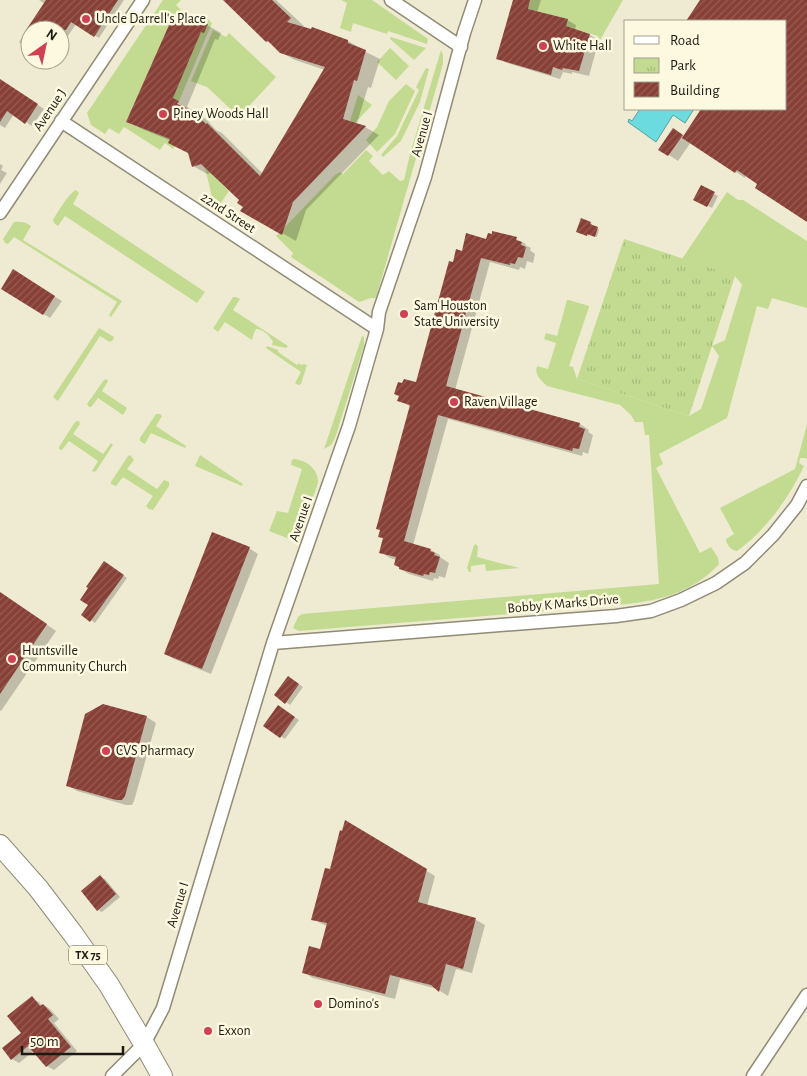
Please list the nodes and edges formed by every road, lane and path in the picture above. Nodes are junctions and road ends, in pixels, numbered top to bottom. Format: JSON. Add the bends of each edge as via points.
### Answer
{"nodes":[{"id":1,"x":143,"y":0,"type":"edge"},
{"id":2,"x":391,"y":0,"type":"edge"},
{"id":3,"x":475,"y":0,"type":"edge"},
{"id":4,"x":461,"y":47,"type":"junction"},
{"id":5,"x":61,"y":121,"type":"junction"},
{"id":6,"x":0,"y":213,"type":"edge"},
{"id":7,"x":377,"y":329,"type":"junction"},
{"id":8,"x":807,"y":486,"type":"edge"},
{"id":9,"x":273,"y":643,"type":"junction"},
{"id":10,"x":0,"y":845,"type":"edge"},
{"id":11,"x":807,"y":995,"type":"edge"},
{"id":12,"x":144,"y":1044,"type":"junction"},
{"id":13,"x":112,"y":1076,"type":"edge"},
{"id":14,"x":162,"y":1076,"type":"edge"},
{"id":15,"x":753,"y":1076,"type":"edge"}],
"edges":[{"from":1,"to":5,"type":"street","name":"Avenue J"},
{"from":2,"to":4,"type":"street"},
{"from":3,"to":4,"type":"street","name":"Avenue I"},
{"from":4,"to":7,"type":"street","name":"Avenue I","via":[[425,177],[379,312]]},
{"from":5,"to":6,"type":"street","name":"Avenue J"},
{"from":5,"to":7,"type":"street","name":"22nd Street"},
{"from":7,"to":9,"type":"street","name":"Avenue I","via":[[349,426]]},
{"from":8,"to":9,"type":"street","name":"Bobby K Marks Drive","via":[[797,506],[745,563],[716,583],[651,611]]},
{"from":9,"to":12,"type":"street","name":"Avenue I","via":[[162,1008]]},
{"from":10,"to":12,"type":"main road","number":"TX 75","via":[[73,934],[109,985]]},
{"from":11,"to":15,"type":"street"},
{"from":12,"to":13,"type":"street","name":"Avenue I"},
{"from":12,"to":14,"type":"main road","number":"TX 75"}]}
